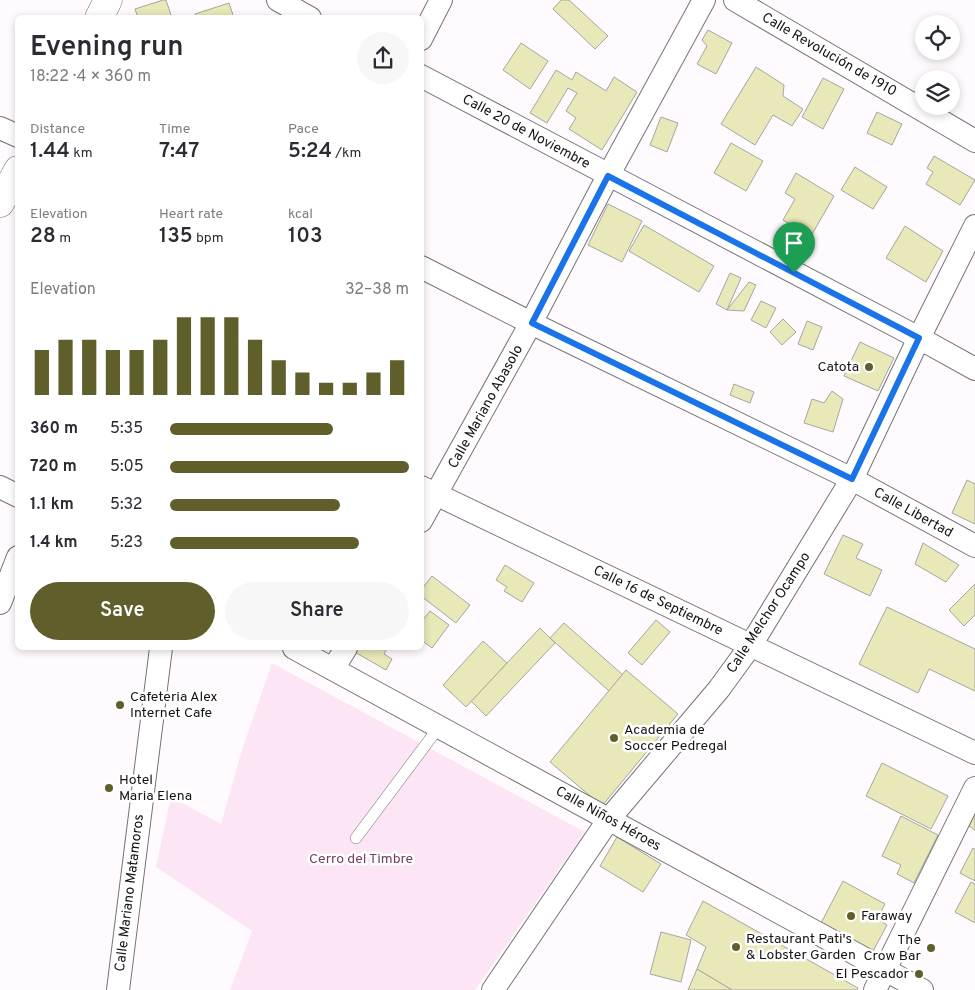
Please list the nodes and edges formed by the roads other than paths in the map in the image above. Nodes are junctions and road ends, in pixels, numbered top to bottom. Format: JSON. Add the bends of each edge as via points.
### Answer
{"nodes":[{"id":1,"x":108,"y":0,"type":"edge"},
{"id":2,"x":278,"y":0,"type":"edge"},
{"id":3,"x":441,"y":0,"type":"edge"},
{"id":4,"x":704,"y":0,"type":"edge"},
{"id":5,"x":735,"y":0,"type":"edge"},
{"id":6,"x":100,"y":15,"type":"edge"},
{"id":7,"x":305,"y":15,"type":"edge"},
{"id":8,"x":424,"y":33,"type":"edge"},
{"id":9,"x":424,"y":78,"type":"edge"},
{"id":10,"x":0,"y":128,"type":"edge"},
{"id":11,"x":15,"y":135,"type":"edge"},
{"id":12,"x":975,"y":141,"type":"edge"},
{"id":13,"x":15,"y":176,"type":"edge"},
{"id":14,"x":608,"y":176,"type":"junction"},
{"id":15,"x":0,"y":203,"type":"edge"},
{"id":16,"x":975,"y":226,"type":"edge"},
{"id":17,"x":424,"y":269,"type":"edge"},
{"id":18,"x":532,"y":323,"type":"junction"},
{"id":19,"x":919,"y":338,"type":"junction"},
{"id":20,"x":975,"y":369,"type":"edge"},
{"id":21,"x":852,"y":479,"type":"junction"},
{"id":22,"x":0,"y":487,"type":"edge"},
{"id":23,"x":429,"y":491,"type":"edge"},
{"id":24,"x":15,"y":494,"type":"edge"},
{"id":25,"x":424,"y":510,"type":"edge"},
{"id":26,"x":975,"y":546,"type":"edge"},
{"id":27,"x":15,"y":565,"type":"edge"},
{"id":28,"x":0,"y":603,"type":"edge"},
{"id":29,"x":751,"y":646,"type":"junction"},
{"id":30,"x":161,"y":650,"type":"edge"},
{"id":31,"x":298,"y":650,"type":"edge"},
{"id":32,"x":345,"y":650,"type":"edge"},
{"id":33,"x":333,"y":669,"type":"junction"},
{"id":34,"x":439,"y":727,"type":"junction"},
{"id":35,"x":975,"y":753,"type":"edge"},
{"id":36,"x":975,"y":788,"type":"edge"},
{"id":37,"x":609,"y":819,"type":"junction"},
{"id":38,"x":356,"y":838,"type":"dead end"},
{"id":39,"x":885,"y":970,"type":"junction"},
{"id":40,"x":118,"y":990,"type":"edge"},
{"id":41,"x":493,"y":990,"type":"edge"},
{"id":42,"x":875,"y":990,"type":"edge"},
{"id":43,"x":922,"y":990,"type":"edge"}],
"edges":[{"from":1,"to":6,"type":"main road"},
{"from":2,"to":7,"type":"street"},
{"from":3,"to":8,"type":"street"},
{"from":4,"to":14,"type":"street","name":"Calle Mariano Abasolo"},
{"from":5,"to":12,"type":"street","name":"Calle Revolución de 1910"},
{"from":9,"to":14,"type":"street","name":"Calle 20 de Noviembre"},
{"from":10,"to":11,"type":"street"},
{"from":13,"to":15,"type":"main road"},
{"from":14,"to":18,"type":"street","name":"Calle Mariano Abasolo"},
{"from":14,"to":19,"type":"street","name":"Calle 20 de Noviembre"},
{"from":16,"to":19,"type":"street","name":"Calle Melchor Ocampo"},
{"from":17,"to":18,"type":"street","name":"Calle Libertad"},
{"from":18,"to":21,"type":"street","name":"Calle Libertad"},
{"from":18,"to":23,"type":"street","name":"Calle Mariano Abasolo"},
{"from":19,"to":20,"type":"street","name":"Calle 20 de Noviembre"},
{"from":19,"to":21,"type":"street","name":"Calle Melchor Ocampo"},
{"from":21,"to":26,"type":"street","name":"Calle Libertad"},
{"from":21,"to":29,"type":"street","name":"Calle Melchor Ocampo"},
{"from":22,"to":24,"type":"street"},
{"from":23,"to":25,"type":"street","name":"Calle Mariano Abasolo"},
{"from":23,"to":29,"type":"street","name":"Calle 16 de Septiembre"},
{"from":27,"to":28,"type":"street"},
{"from":29,"to":35,"type":"street","name":"Calle 16 de Septiembre"},
{"from":29,"to":37,"type":"street","name":"Calle Melchor Ocampo","via":[[719,689]]},
{"from":30,"to":40,"type":"street","name":"Calle Mariano Matamoros"},
{"from":31,"to":33,"type":"street","name":"Calle Niños Héroes"},
{"from":32,"to":33,"type":"street"},
{"from":33,"to":34,"type":"street","name":"Calle Niños Héroes"},
{"from":34,"to":37,"type":"street","name":"Calle Niños Héroes"},
{"from":34,"to":38,"type":"lane"},
{"from":36,"to":39,"type":"street"},
{"from":37,"to":39,"type":"street","name":"Calle Niños Héroes"},
{"from":37,"to":41,"type":"street","name":"Calle Melchor Ocampo"},
{"from":39,"to":42,"type":"street"},
{"from":39,"to":43,"type":"street","name":"Calle Niños Héroes"}]}
